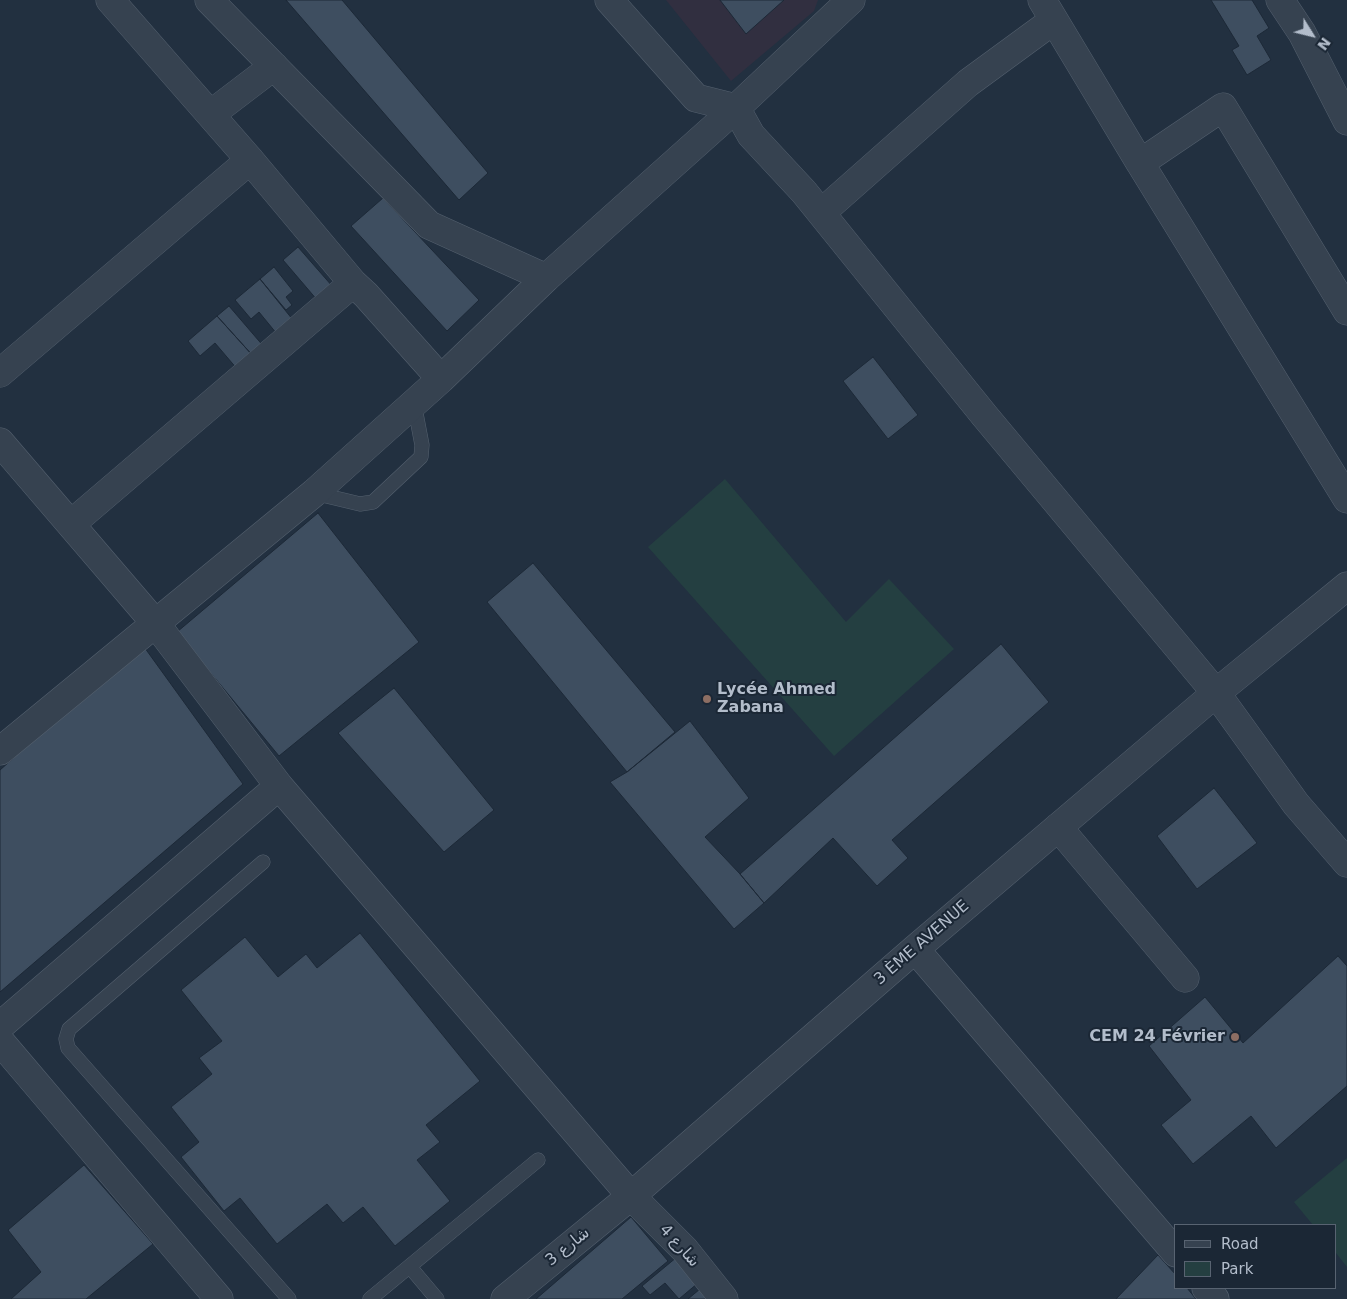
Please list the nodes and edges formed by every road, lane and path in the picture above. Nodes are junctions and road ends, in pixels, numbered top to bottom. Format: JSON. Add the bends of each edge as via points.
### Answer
{"nodes":[{"id":1,"x":110,"y":0,"type":"edge"},
{"id":2,"x":209,"y":0,"type":"edge"},
{"id":3,"x":609,"y":0,"type":"edge"},
{"id":4,"x":851,"y":0,"type":"edge"},
{"id":5,"x":1280,"y":0,"type":"edge"},
{"id":6,"x":1048,"y":10,"type":"edge"},
{"id":7,"x":274,"y":66,"type":"junction"},
{"id":8,"x":736,"y":108,"type":"junction"},
{"id":9,"x":211,"y":114,"type":"junction"},
{"id":10,"x":1347,"y":121,"type":"edge"},
{"id":11,"x":250,"y":160,"type":"junction"},
{"id":12,"x":1140,"y":163,"type":"junction"},
{"id":13,"x":821,"y":213,"type":"junction"},
{"id":14,"x":546,"y":278,"type":"junction"},
{"id":15,"x":353,"y":283,"type":"junction"},
{"id":16,"x":1347,"y":311,"type":"edge"},
{"id":17,"x":0,"y":373,"type":"edge"},
{"id":18,"x":441,"y":379,"type":"junction"},
{"id":19,"x":414,"y":402,"type":"junction"},
{"id":20,"x":0,"y":442,"type":"edge"},
{"id":21,"x":314,"y":493,"type":"junction"},
{"id":22,"x":1347,"y":499,"type":"edge"},
{"id":23,"x":71,"y":524,"type":"junction"},
{"id":24,"x":1347,"y":586,"type":"edge"},
{"id":25,"x":156,"y":624,"type":"junction"},
{"id":26,"x":1216,"y":693,"type":"junction"},
{"id":27,"x":0,"y":751,"type":"edge"},
{"id":28,"x":280,"y":786,"type":"junction"},
{"id":29,"x":1058,"y":827,"type":"junction"},
{"id":30,"x":263,"y":862,"type":"dead end"},
{"id":31,"x":1347,"y":863,"type":"edge"},
{"id":32,"x":915,"y":949,"type":"junction"},
{"id":33,"x":1185,"y":978,"type":"dead end"},
{"id":34,"x":0,"y":1026,"type":"edge"},
{"id":35,"x":0,"y":1041,"type":"edge"},
{"id":36,"x":538,"y":1160,"type":"dead end"},
{"id":37,"x":631,"y":1196,"type":"junction"},
{"id":38,"x":1174,"y":1251,"type":"edge"},
{"id":39,"x":410,"y":1267,"type":"junction"},
{"id":40,"x":1207,"y":1289,"type":"edge"},
{"id":41,"x":219,"y":1299,"type":"edge"},
{"id":42,"x":289,"y":1299,"type":"edge"},
{"id":43,"x":370,"y":1299,"type":"edge"},
{"id":44,"x":437,"y":1299,"type":"edge"},
{"id":45,"x":505,"y":1299,"type":"edge"},
{"id":46,"x":724,"y":1299,"type":"edge"},
{"id":47,"x":1215,"y":1299,"type":"edge"}],
"edges":[{"from":1,"to":9,"type":"street"},
{"from":2,"to":7,"type":"street"},
{"from":3,"to":8,"type":"street","via":[[696,98]]},
{"from":4,"to":8,"type":"street"},
{"from":5,"to":10,"type":"street","via":[[1302,34]]},
{"from":6,"to":12,"type":"street"},
{"from":6,"to":13,"type":"street"},
{"from":7,"to":9,"type":"street"},
{"from":7,"to":14,"type":"street","via":[[429,225]]},
{"from":8,"to":13,"type":"street","via":[[751,135]]},
{"from":8,"to":14,"type":"street"},
{"from":9,"to":11,"type":"street"},
{"from":11,"to":15,"type":"street"},
{"from":11,"to":17,"type":"street"},
{"from":12,"to":16,"type":"street","via":[[1223,107]]},
{"from":12,"to":22,"type":"street"},
{"from":13,"to":26,"type":"street"},
{"from":14,"to":18,"type":"street"},
{"from":15,"to":18,"type":"street"},
{"from":15,"to":23,"type":"street"},
{"from":18,"to":19,"type":"street"},
{"from":19,"to":21,"type":"street"},
{"from":19,"to":21,"type":"lane","via":[[422,445],[421,457],[373,502],[360,504]]},
{"from":20,"to":23,"type":"street","name":"شارع 4"},
{"from":21,"to":25,"type":"street"},
{"from":23,"to":25,"type":"street","name":"شارع 4"},
{"from":24,"to":26,"type":"street","name":"3 ÈME AVENUE"},
{"from":25,"to":27,"type":"street"},
{"from":25,"to":28,"type":"street","name":"شارع 4"},
{"from":26,"to":29,"type":"street","name":"3 ÈME AVENUE"},
{"from":26,"to":31,"type":"street","via":[[1296,804]]},
{"from":28,"to":34,"type":"street"},
{"from":28,"to":37,"type":"street","name":"شارع 4"},
{"from":29,"to":32,"type":"street","name":"3 ÈME AVENUE"},
{"from":29,"to":33,"type":"street"},
{"from":30,"to":42,"type":"lane","via":[[69,1030],[66,1039],[68,1048]]},
{"from":32,"to":37,"type":"street","name":"3 ÈME AVENUE"},
{"from":32,"to":38,"type":"street"},
{"from":35,"to":41,"type":"street"},
{"from":36,"to":39,"type":"lane"},
{"from":37,"to":45,"type":"street","name":"شارع 3"},
{"from":37,"to":46,"type":"street","name":"شارع 4","via":[[685,1250]]},
{"from":39,"to":43,"type":"lane"},
{"from":39,"to":44,"type":"lane"},
{"from":40,"to":47,"type":"street"}]}
